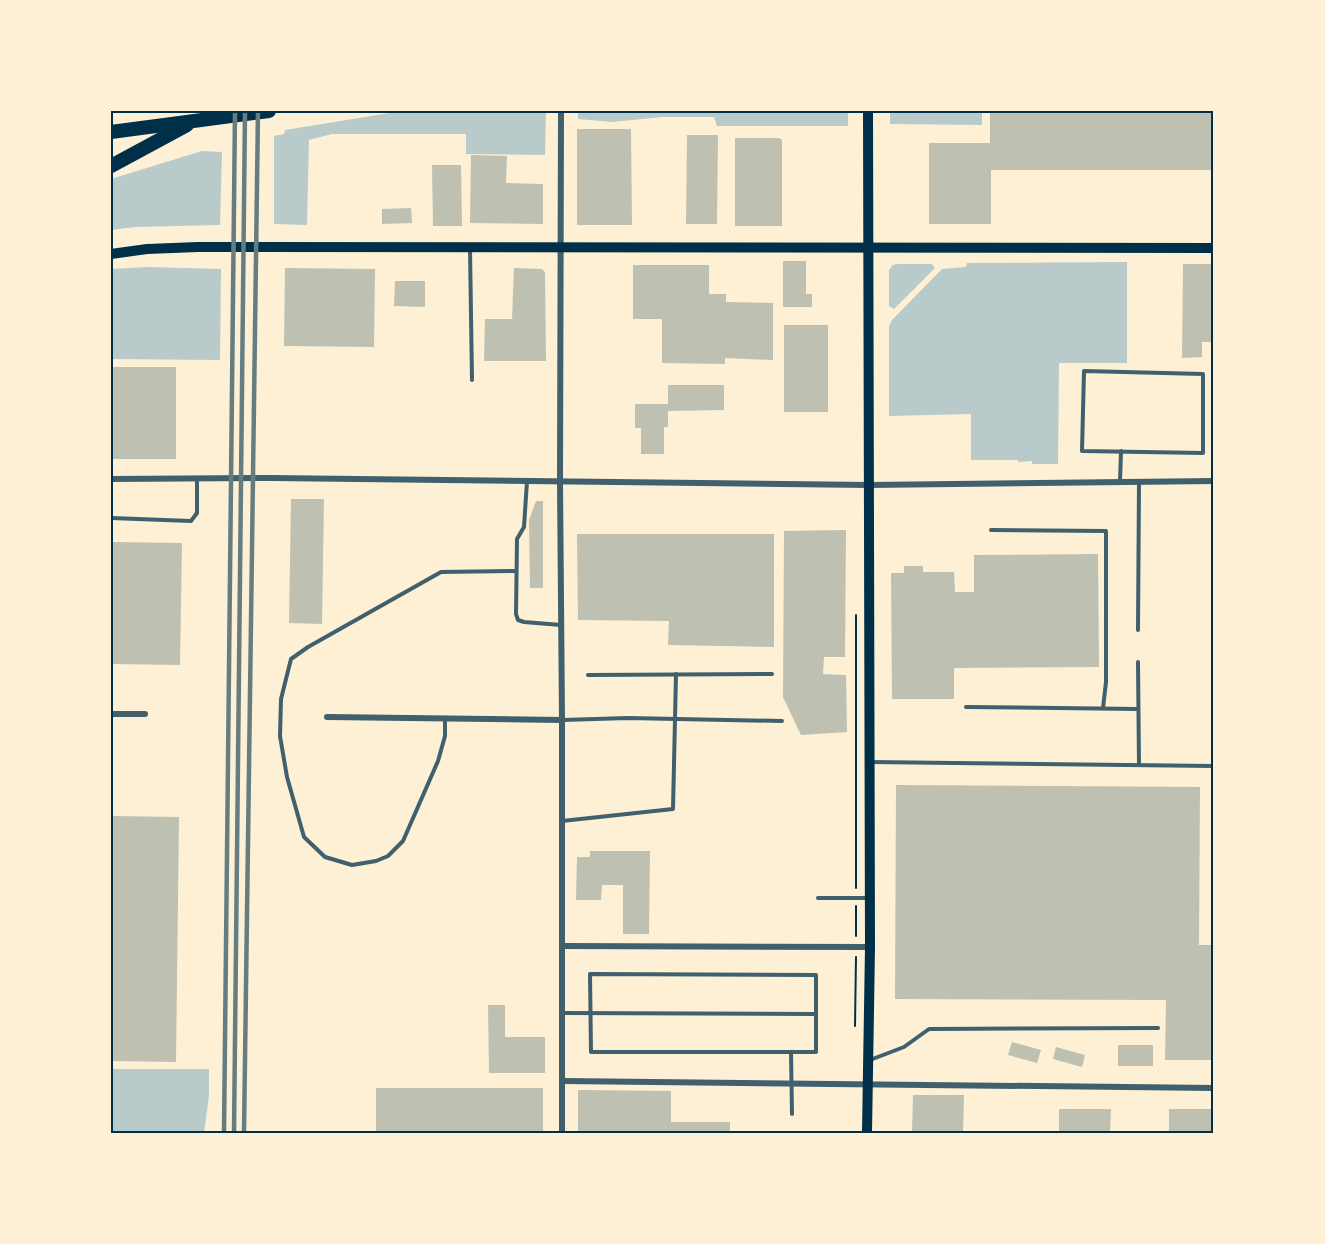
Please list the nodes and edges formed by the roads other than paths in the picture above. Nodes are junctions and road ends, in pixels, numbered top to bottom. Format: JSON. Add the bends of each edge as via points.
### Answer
{"nodes":[{"id":1,"x":269,"y":111,"type":"edge"},
{"id":2,"x":561,"y":111,"type":"edge"},
{"id":3,"x":868,"y":111,"type":"edge"},
{"id":4,"x":194,"y":121,"type":"junction"},
{"id":5,"x":111,"y":132,"type":"edge"},
{"id":6,"x":111,"y":166,"type":"edge"},
{"id":7,"x":560,"y":248,"type":"junction"},
{"id":8,"x":868,"y":248,"type":"junction"},
{"id":9,"x":1214,"y":248,"type":"edge"},
{"id":10,"x":470,"y":249,"type":"junction"},
{"id":11,"x":111,"y":254,"type":"edge"},
{"id":12,"x":472,"y":380,"type":"dead end"},
{"id":13,"x":1120,"y":451,"type":"junction"},
{"id":14,"x":111,"y":479,"type":"edge"},
{"id":15,"x":197,"y":479,"type":"junction"},
{"id":16,"x":527,"y":481,"type":"junction"},
{"id":17,"x":1214,"y":481,"type":"edge"},
{"id":18,"x":560,"y":482,"type":"junction"},
{"id":19,"x":1120,"y":482,"type":"junction"},
{"id":20,"x":1139,"y":482,"type":"junction"},
{"id":21,"x":869,"y":485,"type":"junction"},
{"id":22,"x":111,"y":518,"type":"edge"},
{"id":23,"x":991,"y":530,"type":"dead end"},
{"id":24,"x":516,"y":571,"type":"junction"},
{"id":25,"x":561,"y":625,"type":"junction"},
{"id":26,"x":1138,"y":630,"type":"dead end"},
{"id":27,"x":1138,"y":662,"type":"dead end"},
{"id":28,"x":676,"y":674,"type":"junction"},
{"id":29,"x":772,"y":674,"type":"dead end"},
{"id":30,"x":588,"y":675,"type":"dead end"},
{"id":31,"x":966,"y":707,"type":"dead end"},
{"id":32,"x":1103,"y":708,"type":"junction"},
{"id":33,"x":1138,"y":708,"type":"junction"},
{"id":34,"x":111,"y":714,"type":"edge"},
{"id":35,"x":145,"y":714,"type":"dead end"},
{"id":36,"x":327,"y":717,"type":"dead end"},
{"id":37,"x":445,"y":718,"type":"junction"},
{"id":38,"x":562,"y":720,"type":"junction"},
{"id":39,"x":675,"y":720,"type":"junction"},
{"id":40,"x":782,"y":721,"type":"dead end"},
{"id":41,"x":869,"y":762,"type":"junction"},
{"id":42,"x":1139,"y":765,"type":"junction"},
{"id":43,"x":1214,"y":766,"type":"edge"},
{"id":44,"x":562,"y":821,"type":"junction"},
{"id":45,"x":818,"y":898,"type":"dead end"},
{"id":46,"x":870,"y":898,"type":"junction"},
{"id":47,"x":562,"y":945,"type":"junction"},
{"id":48,"x":870,"y":947,"type":"junction"},
{"id":49,"x":563,"y":1013,"type":"junction"},
{"id":50,"x":590,"y":1013,"type":"junction"},
{"id":51,"x":816,"y":1014,"type":"junction"},
{"id":52,"x":1158,"y":1028,"type":"dead end"},
{"id":53,"x":791,"y":1052,"type":"junction"},
{"id":54,"x":868,"y":1060,"type":"junction"},
{"id":55,"x":563,"y":1081,"type":"junction"},
{"id":56,"x":791,"y":1083,"type":"junction"},
{"id":57,"x":867,"y":1084,"type":"junction"},
{"id":58,"x":1214,"y":1088,"type":"edge"},
{"id":59,"x":792,"y":1114,"type":"dead end"},
{"id":60,"x":562,"y":1133,"type":"edge"},
{"id":61,"x":867,"y":1133,"type":"edge"}],
"edges":[{"from":1,"to":4,"type":"highway"},
{"from":2,"to":7,"type":"street"},
{"from":3,"to":8,"type":"main road"},
{"from":4,"to":5,"type":"highway"},
{"from":4,"to":6,"type":"highway"},
{"from":7,"to":8,"type":"main road"},
{"from":7,"to":10,"type":"main road"},
{"from":7,"to":18,"type":"street"},
{"from":8,"to":9,"type":"main road"},
{"from":8,"to":21,"type":"main road"},
{"from":10,"to":11,"type":"main road","via":[[198,247]]},
{"from":10,"to":12,"type":"lane"},
{"from":13,"to":13,"type":"lane","via":[[1082,450],[1084,371],[1203,374],[1203,453]]},
{"from":13,"to":19,"type":"lane"},
{"from":14,"to":15,"type":"street"},
{"from":15,"to":16,"type":"street"},
{"from":15,"to":22,"type":"lane","via":[[197,513],[191,521]]},
{"from":16,"to":18,"type":"street"},
{"from":16,"to":24,"type":"lane"},
{"from":17,"to":20,"type":"street"},
{"from":18,"to":21,"type":"street"},
{"from":18,"to":25,"type":"street"},
{"from":19,"to":20,"type":"street"},
{"from":19,"to":21,"type":"street"},
{"from":20,"to":26,"type":"lane"},
{"from":21,"to":41,"type":"main road"},
{"from":23,"to":32,"type":"lane","via":[[1106,531]]},
{"from":24,"to":25,"type":"lane","via":[[518,620]]},
{"from":24,"to":37,"type":"lane","via":[[441,572],[291,659],[281,699],[280,736],[304,837],[325,857],[352,865],[388,856],[404,841],[438,760]]},
{"from":25,"to":38,"type":"street"},
{"from":27,"to":33,"type":"lane"},
{"from":28,"to":29,"type":"lane"},
{"from":28,"to":30,"type":"lane"},
{"from":28,"to":39,"type":"lane"},
{"from":31,"to":32,"type":"lane"},
{"from":32,"to":33,"type":"lane"},
{"from":33,"to":42,"type":"lane"},
{"from":34,"to":35,"type":"street"},
{"from":36,"to":37,"type":"street"},
{"from":37,"to":38,"type":"street"},
{"from":38,"to":39,"type":"lane"},
{"from":38,"to":44,"type":"street"},
{"from":39,"to":40,"type":"lane"},
{"from":39,"to":44,"type":"lane","via":[[673,809]]},
{"from":41,"to":42,"type":"lane"},
{"from":41,"to":46,"type":"main road"},
{"from":42,"to":43,"type":"lane"},
{"from":44,"to":47,"type":"street"},
{"from":45,"to":46,"type":"lane"},
{"from":46,"to":48,"type":"main road"},
{"from":47,"to":48,"type":"street"},
{"from":47,"to":49,"type":"street"},
{"from":48,"to":54,"type":"main road"},
{"from":49,"to":50,"type":"lane"},
{"from":49,"to":55,"type":"street"},
{"from":50,"to":51,"type":"lane"},
{"from":50,"to":51,"type":"lane","via":[[590,974],[816,975]]},
{"from":50,"to":53,"type":"lane","via":[[591,1052]]},
{"from":51,"to":53,"type":"lane","via":[[816,1052]]},
{"from":52,"to":54,"type":"lane","via":[[928,1029],[904,1047]]},
{"from":53,"to":56,"type":"lane"},
{"from":54,"to":57,"type":"main road"},
{"from":55,"to":56,"type":"street"},
{"from":55,"to":60,"type":"street"},
{"from":56,"to":57,"type":"street"},
{"from":56,"to":59,"type":"lane"},
{"from":57,"to":58,"type":"street"},
{"from":57,"to":61,"type":"main road"}]}
